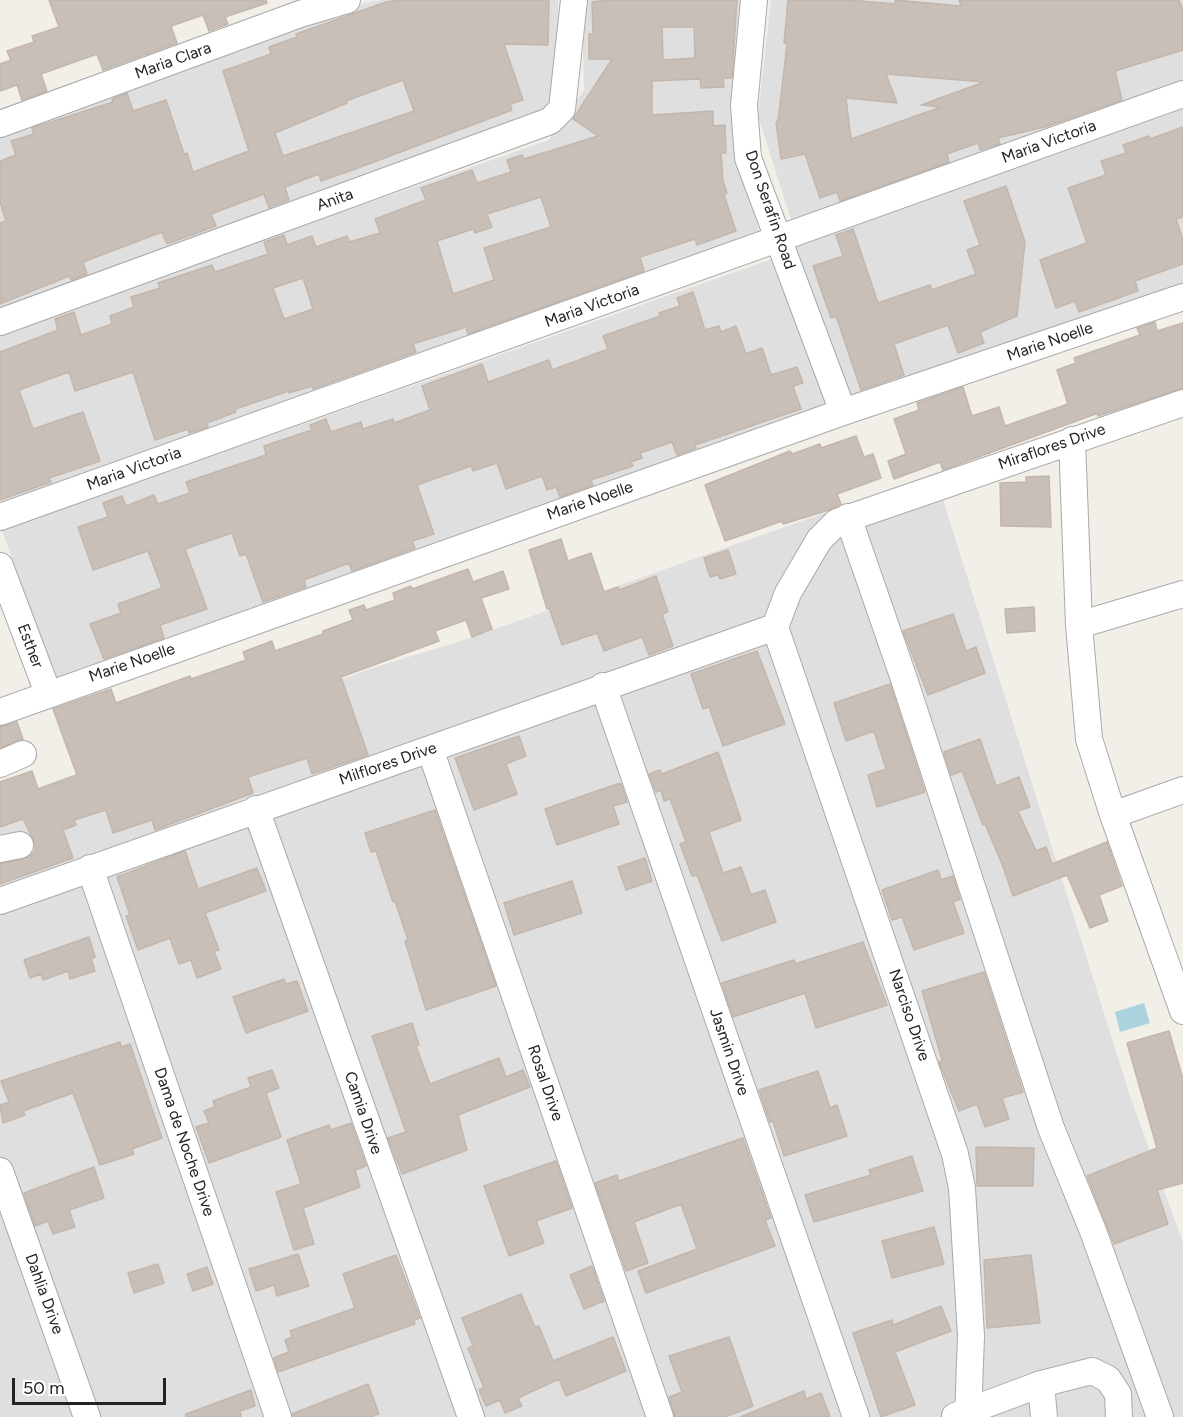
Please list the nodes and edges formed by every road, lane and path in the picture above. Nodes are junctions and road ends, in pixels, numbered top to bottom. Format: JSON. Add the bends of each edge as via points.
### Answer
{"nodes":[{"id":1,"x":347,"y":0,"type":"edge"},
{"id":2,"x":574,"y":0,"type":"edge"},
{"id":3,"x":754,"y":0,"type":"edge"},
{"id":4,"x":297,"y":7,"type":"edge"},
{"id":5,"x":1183,"y":94,"type":"edge"},
{"id":6,"x":0,"y":124,"type":"edge"},
{"id":7,"x":778,"y":239,"type":"junction"},
{"id":8,"x":1183,"y":297,"type":"edge"},
{"id":9,"x":0,"y":322,"type":"edge"},
{"id":10,"x":1183,"y":403,"type":"edge"},
{"id":11,"x":843,"y":412,"type":"junction"},
{"id":12,"x":1072,"y":440,"type":"junction"},
{"id":13,"x":0,"y":517,"type":"edge"},
{"id":14,"x":848,"y":517,"type":"junction"},
{"id":15,"x":0,"y":566,"type":"edge"},
{"id":16,"x":1183,"y":594,"type":"edge"},
{"id":17,"x":1079,"y":625,"type":"junction"},
{"id":18,"x":775,"y":627,"type":"junction"},
{"id":19,"x":603,"y":686,"type":"junction"},
{"id":20,"x":48,"y":693,"type":"junction"},
{"id":21,"x":0,"y":712,"type":"edge"},
{"id":22,"x":430,"y":749,"type":"junction"},
{"id":23,"x":1183,"y":790,"type":"edge"},
{"id":24,"x":256,"y":809,"type":"junction"},
{"id":25,"x":1113,"y":815,"type":"junction"},
{"id":26,"x":90,"y":868,"type":"junction"},
{"id":27,"x":0,"y":901,"type":"edge"},
{"id":28,"x":1178,"y":980,"type":"edge"},
{"id":29,"x":1183,"y":1011,"type":"edge"},
{"id":30,"x":0,"y":1171,"type":"edge"},
{"id":31,"x":1041,"y":1383,"type":"junction"},
{"id":32,"x":963,"y":1415,"type":"edge"},
{"id":33,"x":87,"y":1417,"type":"edge"},
{"id":34,"x":278,"y":1417,"type":"edge"},
{"id":35,"x":471,"y":1417,"type":"edge"},
{"id":36,"x":660,"y":1417,"type":"edge"},
{"id":37,"x":856,"y":1417,"type":"edge"},
{"id":38,"x":1044,"y":1417,"type":"edge"},
{"id":39,"x":1119,"y":1417,"type":"edge"},
{"id":40,"x":1160,"y":1417,"type":"edge"}],
"edges":[{"from":1,"to":4,"type":"street","name":"Maria Clara"},
{"from":2,"to":9,"type":"street","name":"Anita","via":[[562,109],[550,121]]},
{"from":3,"to":7,"type":"street","name":"Don Serafin Road","via":[[744,106],[748,158]]},
{"from":4,"to":6,"type":"street","name":"Maria Clara"},
{"from":5,"to":7,"type":"street","name":"Maria Victoria"},
{"from":7,"to":11,"type":"street","name":"Don Serafin Road"},
{"from":7,"to":13,"type":"street","name":"Maria Victoria"},
{"from":8,"to":11,"type":"street","name":"Marie Noelle"},
{"from":10,"to":12,"type":"street","name":"Miraflores Drive"},
{"from":11,"to":20,"type":"street","name":"Marie Noelle"},
{"from":12,"to":14,"type":"street","name":"Miraflores Drive"},
{"from":12,"to":17,"type":"street"},
{"from":14,"to":18,"type":"street","name":"Miraflores Drive","via":[[828,529],[819,540]]},
{"from":14,"to":40,"type":"street","via":[[1051,1128]]},
{"from":15,"to":20,"type":"street","name":"Esther"},
{"from":16,"to":17,"type":"street"},
{"from":17,"to":25,"type":"street","via":[[1089,739]]},
{"from":18,"to":19,"type":"street","name":"Milflores Drive"},
{"from":18,"to":32,"type":"street","name":"Narciso Drive","via":[[955,1154],[962,1188],[971,1336]]},
{"from":19,"to":22,"type":"street","name":"Milflores Drive"},
{"from":19,"to":37,"type":"street","name":"Jasmin Drive"},
{"from":20,"to":21,"type":"street","name":"Marie Noelle"},
{"from":22,"to":24,"type":"street","name":"Milflores Drive"},
{"from":22,"to":36,"type":"street","name":"Rosal Drive"},
{"from":23,"to":25,"type":"street"},
{"from":24,"to":26,"type":"street","name":"Milflores Drive"},
{"from":24,"to":35,"type":"street","name":"Camia Drive"},
{"from":25,"to":28,"type":"street"},
{"from":26,"to":27,"type":"street","name":"Milflores Drive"},
{"from":26,"to":34,"type":"street","name":"Dama de Noche Drive"},
{"from":28,"to":29,"type":"street"},
{"from":30,"to":33,"type":"street","name":"Dahlia Drive"},
{"from":31,"to":32,"type":"street"},
{"from":31,"to":38,"type":"street"},
{"from":31,"to":39,"type":"street","via":[[1092,1371],[1108,1379],[1118,1394]]}]}
